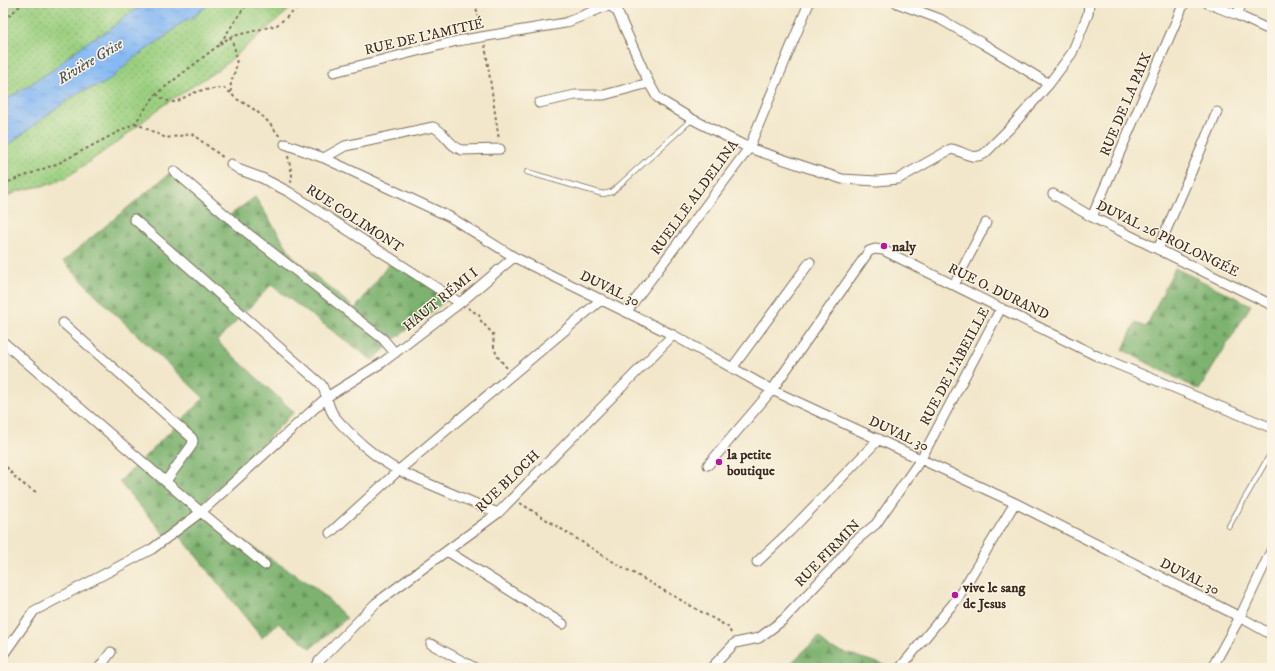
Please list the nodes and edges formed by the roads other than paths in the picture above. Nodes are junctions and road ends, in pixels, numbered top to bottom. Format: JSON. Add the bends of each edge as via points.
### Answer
{"nodes":[{"id":1,"x":809,"y":3,"type":"edge"},
{"id":2,"x":897,"y":3,"type":"edge"},
{"id":3,"x":1089,"y":3,"type":"edge"},
{"id":4,"x":1184,"y":3,"type":"edge"},
{"id":5,"x":1207,"y":3,"type":"edge"},
{"id":6,"x":1242,"y":3,"type":"edge"},
{"id":7,"x":1237,"y":15,"type":"junction"},
{"id":8,"x":1272,"y":32,"type":"edge"},
{"id":9,"x":334,"y":72,"type":"dead end"},
{"id":10,"x":649,"y":83,"type":"junction"},
{"id":11,"x":1049,"y":84,"type":"junction"},
{"id":12,"x":539,"y":103,"type":"dead end"},
{"id":13,"x":1217,"y":112,"type":"dead end"},
{"id":14,"x":692,"y":119,"type":"junction"},
{"id":15,"x":285,"y":144,"type":"road end"},
{"id":16,"x":749,"y":148,"type":"junction"},
{"id":17,"x":500,"y":149,"type":"road end"},
{"id":18,"x":324,"y":158,"type":"junction"},
{"id":19,"x":231,"y":164,"type":"road end"},
{"id":20,"x":174,"y":171,"type":"dead end"},
{"id":21,"x":527,"y":172,"type":"dead end"},
{"id":22,"x":1053,"y":194,"type":"dead end"},
{"id":23,"x":1092,"y":217,"type":"junction"},
{"id":24,"x":134,"y":218,"type":"dead end"},
{"id":25,"x":986,"y":223,"type":"dead end"},
{"id":26,"x":1158,"y":249,"type":"junction"},
{"id":27,"x":514,"y":257,"type":"junction"},
{"id":28,"x":810,"y":262,"type":"dead end"},
{"id":29,"x":954,"y":285,"type":"junction"},
{"id":30,"x":602,"y":299,"type":"junction"},
{"id":31,"x":460,"y":303,"type":"junction"},
{"id":32,"x":1272,"y":305,"type":"edge"},
{"id":33,"x":1001,"y":308,"type":"junction"},
{"id":34,"x":627,"y":311,"type":"junction"},
{"id":35,"x":63,"y":324,"type":"dead end"},
{"id":36,"x":673,"y":334,"type":"junction"},
{"id":37,"x":3,"y":342,"type":"edge"},
{"id":38,"x":395,"y":353,"type":"junction"},
{"id":39,"x":732,"y":368,"type":"junction"},
{"id":40,"x":772,"y":390,"type":"junction"},
{"id":41,"x":328,"y":397,"type":"junction"},
{"id":42,"x":1272,"y":428,"type":"edge"},
{"id":43,"x":879,"y":440,"type":"junction"},
{"id":44,"x":1272,"y":451,"type":"edge"},
{"id":45,"x":921,"y":459,"type":"junction"},
{"id":46,"x":708,"y":465,"type":"dead end"},
{"id":47,"x":399,"y":470,"type":"junction"},
{"id":48,"x":166,"y":481,"type":"junction"},
{"id":49,"x":1015,"y":503,"type":"junction"},
{"id":50,"x":201,"y":512,"type":"junction"},
{"id":51,"x":498,"y":513,"type":"junction"},
{"id":52,"x":1229,"y":526,"type":"dead end"},
{"id":53,"x":330,"y":533,"type":"dead end"},
{"id":54,"x":1272,"y":549,"type":"edge"},
{"id":55,"x":447,"y":551,"type":"junction"},
{"id":56,"x":758,"y":562,"type":"dead end"},
{"id":57,"x":265,"y":565,"type":"dead end"},
{"id":58,"x":1240,"y":617,"type":"junction"},
{"id":59,"x":563,"y":624,"type":"dead end"},
{"id":60,"x":1272,"y":635,"type":"edge"},
{"id":61,"x":431,"y":644,"type":"dead end"},
{"id":62,"x":111,"y":652,"type":"dead end"},
{"id":63,"x":3,"y":655,"type":"edge"},
{"id":64,"x":99,"y":668,"type":"edge"},
{"id":65,"x":316,"y":668,"type":"edge"},
{"id":66,"x":475,"y":668,"type":"edge"},
{"id":67,"x":711,"y":668,"type":"edge"},
{"id":68,"x":900,"y":668,"type":"edge"},
{"id":69,"x":1212,"y":668,"type":"edge"}],
"edges":[{"from":1,"to":16,"type":"street","name":"RUELLE ALDELINA"},
{"from":2,"to":11,"type":"street","via":[[940,19]]},
{"from":3,"to":11,"type":"street","via":[[1088,14],[1072,53]]},
{"from":4,"to":23,"type":"street","name":"RUE DE LA PAIX"},
{"from":5,"to":7,"type":"street"},
{"from":6,"to":7,"type":"street"},
{"from":7,"to":8,"type":"street"},
{"from":9,"to":10,"type":"street","name":"RUE DE L'AMITIÉ","via":[[431,47],[565,23],[611,6],[617,11]]},
{"from":10,"to":12,"type":"street","via":[[604,95],[575,95]]},
{"from":10,"to":14,"type":"street","name":"RUE DE L'AMITIÉ","via":[[657,97]]},
{"from":11,"to":16,"type":"street","name":"RUE DE L'AMITIÉ","via":[[984,154],[974,158],[951,149],[898,179],[842,179]]},
{"from":13,"to":26,"type":"street"},
{"from":14,"to":16,"type":"street","name":"RUE DE L'AMITIÉ"},
{"from":14,"to":21,"type":"lane","via":[[607,194]]},
{"from":15,"to":18,"type":"street","name":"DUVAL 30"},
{"from":16,"to":34,"type":"street","name":"RUELLE ALDELINA"},
{"from":17,"to":18,"type":"street","via":[[462,150],[452,146],[444,134],[433,127],[345,146]]},
{"from":18,"to":27,"type":"street","name":"DUVAL 30","via":[[450,217]]},
{"from":19,"to":31,"type":"street","name":"RUE COLIMONT","via":[[289,192]]},
{"from":20,"to":38,"type":"street","via":[[241,228],[378,335]]},
{"from":22,"to":23,"type":"street","name":"DUVAL 26 PROLONGÉE"},
{"from":23,"to":26,"type":"street","name":"DUVAL 26 PROLONGÉE"},
{"from":24,"to":41,"type":"street","via":[[321,384]]},
{"from":25,"to":29,"type":"street"},
{"from":26,"to":32,"type":"street","name":"DUVAL 26 PROLONGÉE"},
{"from":27,"to":30,"type":"street","name":"DUVAL 30"},
{"from":27,"to":31,"type":"street","name":"HAUT RÉMI I"},
{"from":28,"to":39,"type":"street"},
{"from":29,"to":33,"type":"street","name":"RUE O. DURAND"},
{"from":29,"to":40,"type":"street","name":"RUE O. DURAND","via":[[883,250],[870,250]]},
{"from":30,"to":34,"type":"street","name":"DUVAL 30"},
{"from":30,"to":47,"type":"street"},
{"from":31,"to":38,"type":"street","name":"HAUT RÉMI I"},
{"from":33,"to":42,"type":"street","name":"RUE O. DURAND","via":[[1097,356]]},
{"from":33,"to":45,"type":"street","name":"RUE DE L'ABEILLE"},
{"from":34,"to":36,"type":"street","name":"DUVAL 30"},
{"from":35,"to":48,"type":"street","via":[[192,438],[192,445]]},
{"from":36,"to":39,"type":"street","name":"DUVAL 30"},
{"from":36,"to":51,"type":"street","name":"RUE BLOCH"},
{"from":37,"to":48,"type":"street"},
{"from":38,"to":41,"type":"street","name":"HAUT RÉMI I"},
{"from":39,"to":40,"type":"street","name":"DUVAL 30"},
{"from":40,"to":43,"type":"street","name":"DUVAL 30"},
{"from":40,"to":46,"type":"street"},
{"from":41,"to":47,"type":"street","via":[[330,410],[368,450]]},
{"from":41,"to":50,"type":"street","name":"HAUT RÉMI I"},
{"from":43,"to":45,"type":"street","name":"DUVAL 30"},
{"from":43,"to":56,"type":"street"},
{"from":44,"to":52,"type":"lane"},
{"from":45,"to":49,"type":"street","name":"DUVAL 30"},
{"from":45,"to":67,"type":"street","name":"RUE FIRMIN","via":[[876,524],[854,542],[783,620],[759,638],[735,644]]},
{"from":47,"to":51,"type":"street"},
{"from":47,"to":53,"type":"street"},
{"from":48,"to":50,"type":"street"},
{"from":49,"to":58,"type":"street","name":"DUVAL 30"},
{"from":49,"to":68,"type":"street","via":[[958,599]]},
{"from":50,"to":57,"type":"street"},
{"from":50,"to":63,"type":"street","name":"HAUT RÉMI I","via":[[152,549],[34,611]]},
{"from":51,"to":55,"type":"street","name":"RUE BLOCH"},
{"from":54,"to":58,"type":"street"},
{"from":55,"to":59,"type":"street"},
{"from":55,"to":65,"type":"street","name":"RUE BLOCH","via":[[376,603],[318,661]]},
{"from":58,"to":60,"type":"street","name":"DUVAL 30"},
{"from":58,"to":69,"type":"street"},
{"from":61,"to":66,"type":"street"},
{"from":62,"to":64,"type":"street"}]}
